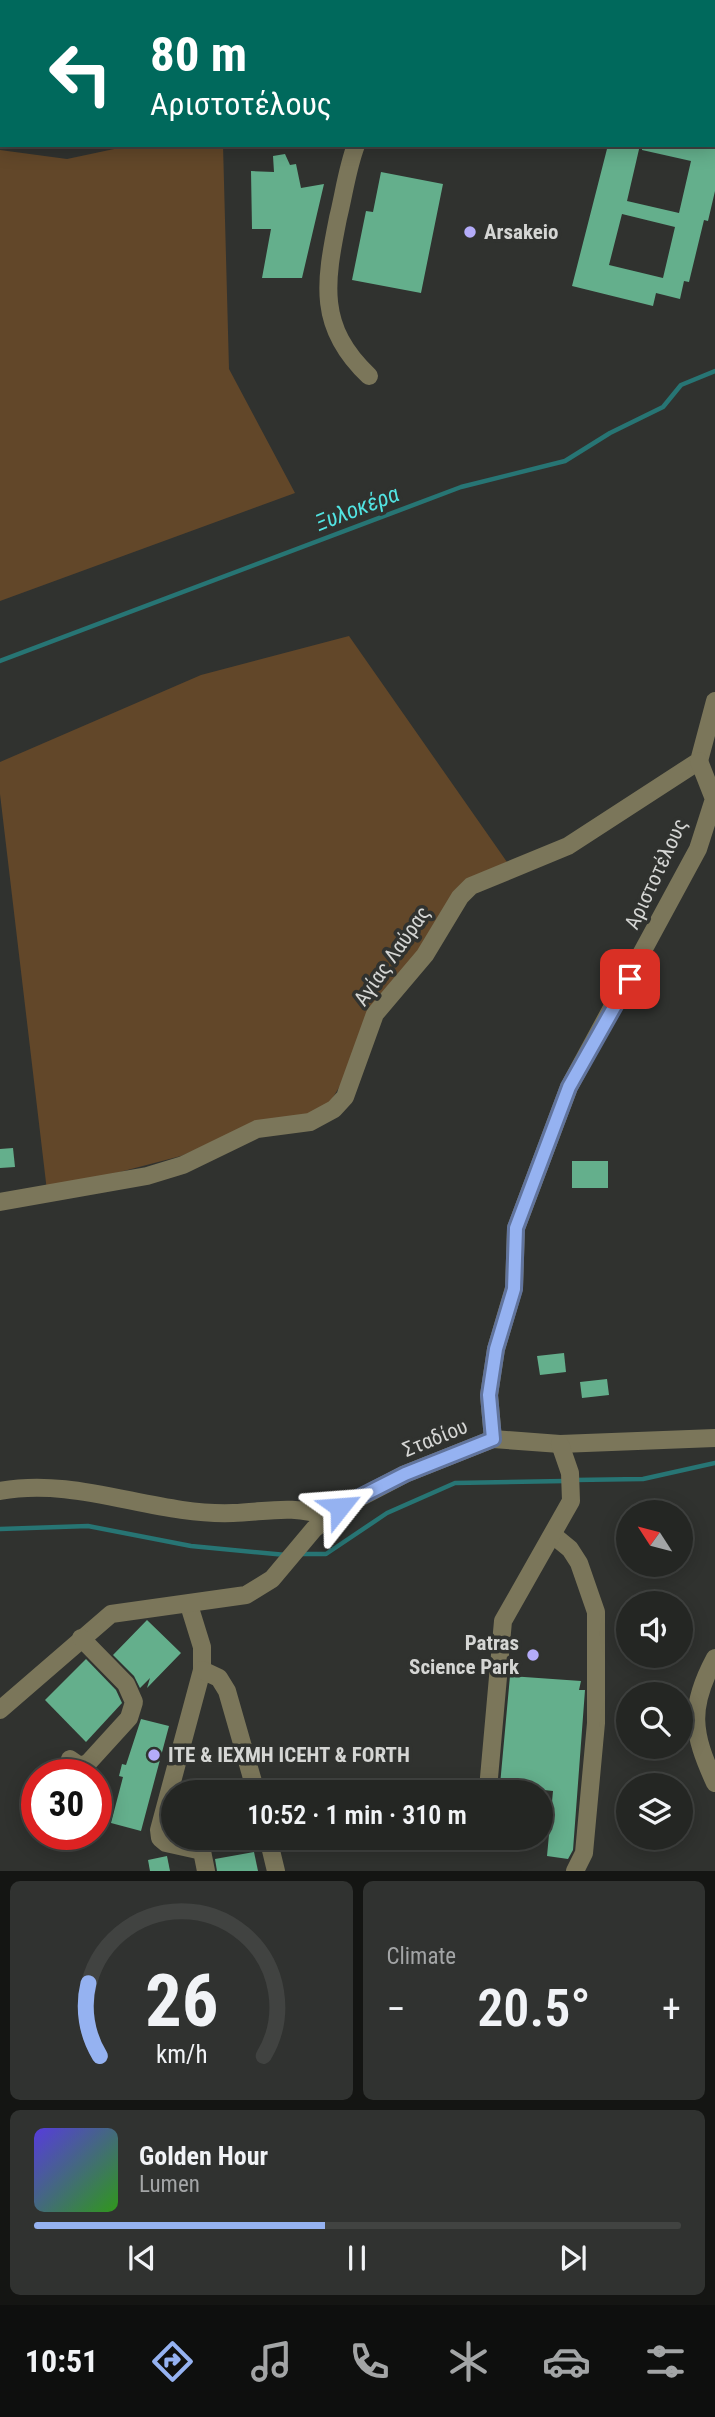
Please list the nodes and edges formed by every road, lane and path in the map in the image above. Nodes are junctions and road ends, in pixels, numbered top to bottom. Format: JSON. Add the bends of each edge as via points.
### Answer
{"nodes":[{"id":1,"x":356,"y":147,"type":"edge"},
{"id":2,"x":369,"y":376,"type":"dead end"},
{"id":3,"x":715,"y":701,"type":"edge"},
{"id":4,"x":699,"y":761,"type":"junction"},
{"id":5,"x":0,"y":1202,"type":"edge"},
{"id":6,"x":715,"y":1438,"type":"edge"},
{"id":7,"x":493,"y":1439,"type":"junction"},
{"id":8,"x":561,"y":1444,"type":"junction"},
{"id":9,"x":0,"y":1491,"type":"edge"},
{"id":10,"x":321,"y":1523,"type":"junction"},
{"id":11,"x":553,"y":1535,"type":"junction"},
{"id":12,"x":189,"y":1605,"type":"junction"},
{"id":13,"x":80,"y":1639,"type":"junction"},
{"id":14,"x":715,"y":1658,"type":"edge"},
{"id":15,"x":202,"y":1670,"type":"junction"},
{"id":16,"x":0,"y":1710,"type":"edge"},
{"id":17,"x":92,"y":1759,"type":"edge"},
{"id":18,"x":253,"y":1780,"type":"edge"},
{"id":19,"x":489,"y":1780,"type":"edge"},
{"id":20,"x":715,"y":1783,"type":"edge"},
{"id":21,"x":271,"y":1850,"type":"edge"},
{"id":22,"x":206,"y":1871,"type":"edge"},
{"id":23,"x":275,"y":1871,"type":"edge"},
{"id":24,"x":575,"y":1871,"type":"edge"}],
"edges":[{"from":1,"to":2,"type":"street","via":[[329,263],[327,302],[341,344]]},
{"from":3,"to":4,"type":"street"},
{"from":4,"to":5,"type":"street","name":"Αγίας Λαύρας","via":[[568,846],[471,886],[425,955],[375,1014],[345,1097],[334,1109],[310,1122],[257,1129],[183,1165],[147,1176]]},
{"from":4,"to":7,"type":"street","name":"Αριστοτέλους","via":[[713,799],[698,849],[569,1087],[516,1228],[514,1289],[496,1349],[489,1395]]},
{"from":6,"to":8,"type":"street","name":"Σταδίου"},
{"from":7,"to":8,"type":"street","name":"Σταδίου"},
{"from":7,"to":10,"type":"street","name":"Σταδίου","via":[[405,1474],[352,1500]]},
{"from":8,"to":11,"type":"street","via":[[571,1480],[571,1501]]},
{"from":9,"to":10,"type":"street","via":[[76,1491],[190,1512],[289,1508]]},
{"from":10,"to":12,"type":"street","name":"Σταδίου","via":[[262,1586],[246,1595]]},
{"from":11,"to":19,"type":"street","via":[[503,1621]]},
{"from":11,"to":24,"type":"street","via":[[579,1563],[596,1612],[596,1723],[584,1853]]},
{"from":12,"to":13,"type":"street","name":"Σταδίου","via":[[118,1612]]},
{"from":12,"to":15,"type":"street","via":[[202,1647]]},
{"from":13,"to":16,"type":"street","name":"Σταδίου"},
{"from":13,"to":17,"type":"street","via":[[126,1684],[134,1702],[129,1718]]},
{"from":14,"to":20,"type":"street","via":[[698,1693],[695,1714],[698,1738]]},
{"from":15,"to":18,"type":"street","via":[[219,1678],[228,1691]]},
{"from":15,"to":22,"type":"street","via":[[159,1830],[166,1843],[202,1851]]},
{"from":21,"to":23,"type":"street"}]}
